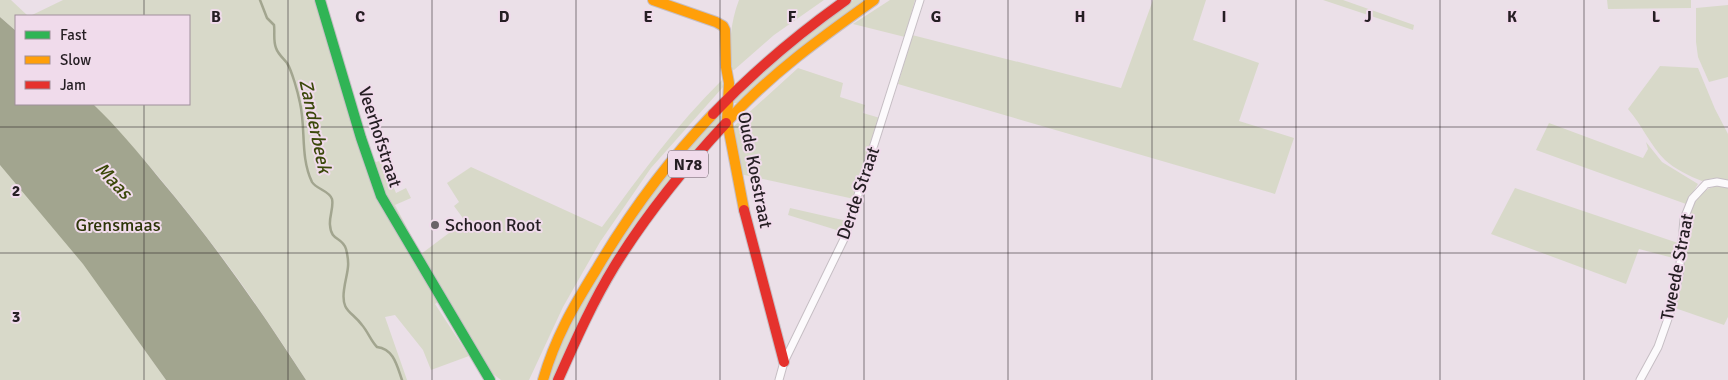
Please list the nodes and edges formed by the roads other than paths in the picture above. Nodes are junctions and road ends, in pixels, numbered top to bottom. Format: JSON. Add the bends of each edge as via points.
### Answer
{"nodes":[{"id":1,"x":320,"y":0,"type":"edge"},
{"id":2,"x":653,"y":0,"type":"edge"},
{"id":3,"x":846,"y":0,"type":"edge"},
{"id":4,"x":874,"y":0,"type":"edge"},
{"id":5,"x":920,"y":0,"type":"edge"},
{"id":6,"x":727,"y":99,"type":"junction"},
{"id":7,"x":727,"y":121,"type":"junction"},
{"id":8,"x":1728,"y":184,"type":"edge"},
{"id":9,"x":784,"y":362,"type":"junction"},
{"id":10,"x":491,"y":380,"type":"edge"},
{"id":11,"x":543,"y":380,"type":"edge"},
{"id":12,"x":558,"y":380,"type":"edge"},
{"id":13,"x":779,"y":380,"type":"edge"},
{"id":14,"x":1640,"y":380,"type":"edge"}],
"edges":[{"from":1,"to":10,"type":"main road","name":"Veerhofstraat","via":[[360,138],[381,196]]},
{"from":2,"to":6,"type":"main road","name":"Oude Koestraat","via":[[723,26],[729,83]]},
{"from":3,"to":6,"type":"main road","number":"N78","via":[[804,31]]},
{"from":4,"to":7,"type":"main road","number":"N78","via":[[807,47]]},
{"from":5,"to":9,"type":"street","name":"Derde Straat","via":[[844,239]]},
{"from":6,"to":7,"type":"main road","name":"Oude Koestraat"},
{"from":6,"to":11,"type":"main road","number":"N78","via":[[683,146],[604,254],[552,350]]},
{"from":7,"to":9,"type":"main road","name":"Oude Koestraat","via":[[744,210]]},
{"from":7,"to":12,"type":"main road","number":"N78","via":[[644,221],[591,308]]},
{"from":8,"to":14,"type":"street","name":"Tweede Straat","via":[[1706,184],[1692,200],[1684,219],[1675,294],[1658,347]]},
{"from":9,"to":13,"type":"street","name":"Derde Straat"}]}
